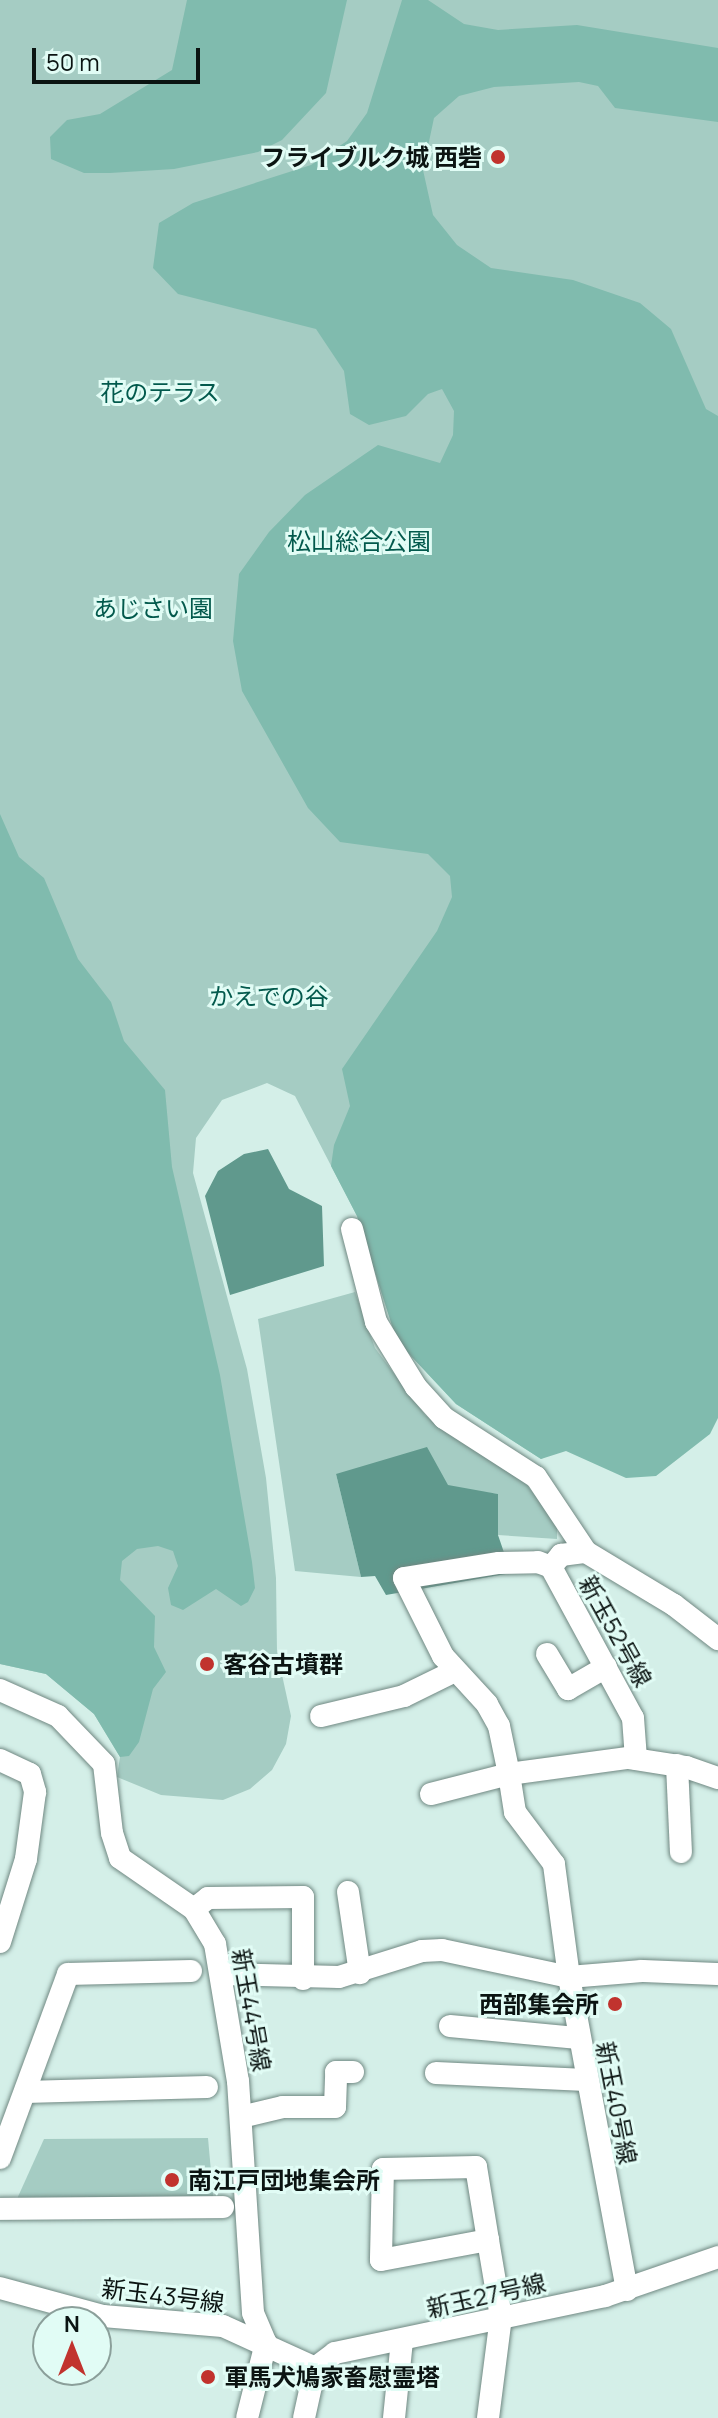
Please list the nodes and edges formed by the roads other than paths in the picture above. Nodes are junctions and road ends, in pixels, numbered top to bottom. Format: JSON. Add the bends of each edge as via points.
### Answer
{"nodes":[{"id":1,"x":352,"y":1229,"type":"dead end"},
{"id":2,"x":586,"y":1552,"type":"junction"},
{"id":3,"x":551,"y":1567,"type":"junction"},
{"id":4,"x":718,"y":1639,"type":"edge"},
{"id":5,"x":547,"y":1654,"type":"dead end"},
{"id":6,"x":606,"y":1667,"type":"junction"},
{"id":7,"x":455,"y":1671,"type":"junction"},
{"id":8,"x":0,"y":1690,"type":"edge"},
{"id":9,"x":321,"y":1716,"type":"dead end"},
{"id":10,"x":636,"y":1759,"type":"junction"},
{"id":11,"x":0,"y":1760,"type":"edge"},
{"id":12,"x":677,"y":1765,"type":"junction"},
{"id":13,"x":509,"y":1774,"type":"junction"},
{"id":14,"x":718,"y":1778,"type":"edge"},
{"id":15,"x":431,"y":1794,"type":"dead end"},
{"id":16,"x":681,"y":1852,"type":"dead end"},
{"id":17,"x":10,"y":1879,"type":"edge"},
{"id":18,"x":348,"y":1892,"type":"dead end"},
{"id":19,"x":194,"y":1909,"type":"junction"},
{"id":20,"x":0,"y":1942,"type":"edge"},
{"id":21,"x":191,"y":1971,"type":"dead end"},
{"id":22,"x":360,"y":1973,"type":"junction"},
{"id":23,"x":222,"y":1974,"type":"junction"},
{"id":24,"x":718,"y":1974,"type":"edge"},
{"id":25,"x":569,"y":1977,"type":"junction"},
{"id":26,"x":303,"y":1979,"type":"junction"},
{"id":27,"x":450,"y":2026,"type":"dead end"},
{"id":28,"x":578,"y":2038,"type":"junction"},
{"id":29,"x":353,"y":2072,"type":"dead end"},
{"id":30,"x":436,"y":2073,"type":"dead end"},
{"id":31,"x":586,"y":2080,"type":"junction"},
{"id":32,"x":207,"y":2087,"type":"dead end"},
{"id":33,"x":25,"y":2092,"type":"junction"},
{"id":34,"x":241,"y":2117,"type":"junction"},
{"id":35,"x":0,"y":2158,"type":"edge"},
{"id":36,"x":223,"y":2207,"type":"dead end"},
{"id":37,"x":0,"y":2209,"type":"edge"},
{"id":38,"x":488,"y":2240,"type":"junction"},
{"id":39,"x":718,"y":2257,"type":"edge"},
{"id":40,"x":0,"y":2288,"type":"edge"},
{"id":41,"x":627,"y":2290,"type":"junction"},
{"id":42,"x":501,"y":2317,"type":"junction"},
{"id":43,"x":402,"y":2341,"type":"junction"},
{"id":44,"x":266,"y":2343,"type":"junction"},
{"id":45,"x":315,"y":2368,"type":"junction"},
{"id":46,"x":247,"y":2418,"type":"edge"},
{"id":47,"x":304,"y":2418,"type":"edge"},
{"id":48,"x":394,"y":2418,"type":"edge"},
{"id":49,"x":488,"y":2418,"type":"edge"}],
"edges":[{"from":1,"to":2,"type":"street","via":[[376,1322],[416,1387],[444,1418],[536,1477]]},
{"from":2,"to":3,"type":"street","via":[[561,1555]]},
{"from":2,"to":4,"type":"street","via":[[674,1605]]},
{"from":3,"to":6,"type":"street","name":"新玉52号線"},
{"from":3,"to":7,"type":"street","name":"新玉52号線","via":[[499,1563],[404,1578]]},
{"from":5,"to":6,"type":"street","via":[[568,1689]]},
{"from":6,"to":10,"type":"street","name":"新玉52号線","via":[[633,1718]]},
{"from":7,"to":9,"type":"street","via":[[404,1696]]},
{"from":7,"to":13,"type":"street","name":"新玉52号線","via":[[487,1704],[499,1726]]},
{"from":8,"to":19,"type":"street","name":"新玉44号線","via":[[58,1716],[111,1767],[112,1833],[120,1858]]},
{"from":10,"to":12,"type":"street"},
{"from":10,"to":13,"type":"street"},
{"from":11,"to":17,"type":"street","via":[[23,1767],[34,1782]]},
{"from":12,"to":14,"type":"street"},
{"from":12,"to":16,"type":"street"},
{"from":13,"to":15,"type":"street"},
{"from":13,"to":25,"type":"street","name":"新玉40号線","via":[[515,1812],[554,1864]]},
{"from":17,"to":20,"type":"street"},
{"from":18,"to":22,"type":"street"},
{"from":19,"to":23,"type":"street","name":"新玉44号線","via":[[215,1944]]},
{"from":19,"to":26,"type":"street","via":[[208,1898],[303,1897]]},
{"from":21,"to":33,"type":"street","via":[[68,1974]]},
{"from":22,"to":25,"type":"street","via":[[422,1951],[442,1950]]},
{"from":22,"to":26,"type":"street"},
{"from":23,"to":26,"type":"street"},
{"from":23,"to":34,"type":"street","name":"新玉44号線"},
{"from":24,"to":25,"type":"street","via":[[642,1971]]},
{"from":25,"to":28,"type":"street","name":"新玉40号線"},
{"from":27,"to":28,"type":"street"},
{"from":28,"to":31,"type":"street","name":"新玉40号線"},
{"from":29,"to":34,"type":"street","via":[[336,2072],[335,2107],[283,2107]]},
{"from":30,"to":31,"type":"street"},
{"from":31,"to":41,"type":"street","name":"新玉40号線"},
{"from":32,"to":33,"type":"street"},
{"from":33,"to":35,"type":"street"},
{"from":34,"to":44,"type":"street","name":"新玉44号線","via":[[253,2313]]},
{"from":36,"to":37,"type":"street"},
{"from":38,"to":38,"type":"street","via":[[476,2167],[383,2169],[381,2260]]},
{"from":38,"to":42,"type":"street"},
{"from":39,"to":41,"type":"street","name":"新玉27号線"},
{"from":40,"to":44,"type":"street","name":"新玉43号線","via":[[103,2316],[223,2326]]},
{"from":41,"to":42,"type":"street","name":"新玉27号線"},
{"from":42,"to":43,"type":"street","name":"新玉27号線"},
{"from":42,"to":49,"type":"street"},
{"from":43,"to":45,"type":"street","name":"新玉27号線","via":[[335,2353]]},
{"from":43,"to":48,"type":"street"},
{"from":44,"to":45,"type":"street","name":"新玉43号線"},
{"from":44,"to":46,"type":"street"},
{"from":45,"to":47,"type":"street"}]}
